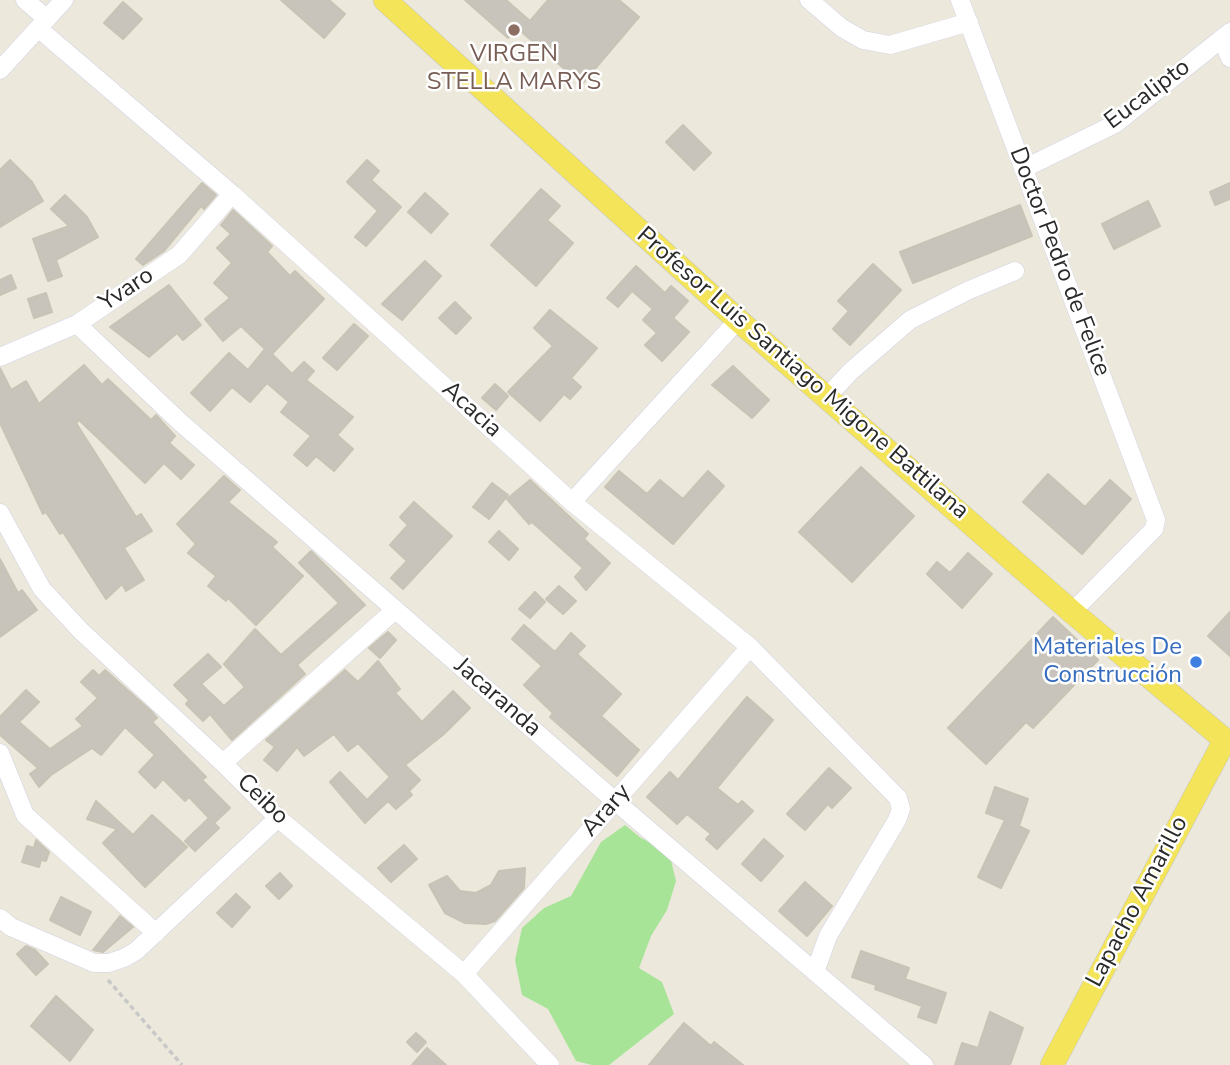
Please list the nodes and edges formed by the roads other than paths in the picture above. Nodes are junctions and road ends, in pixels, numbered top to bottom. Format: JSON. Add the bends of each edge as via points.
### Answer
{"nodes":[{"id":1,"x":25,"y":0,"type":"edge"},
{"id":2,"x":64,"y":0,"type":"edge"},
{"id":3,"x":809,"y":0,"type":"edge"},
{"id":4,"x":960,"y":0,"type":"edge"},
{"id":5,"x":395,"y":3,"type":"edge"},
{"id":6,"x":969,"y":22,"type":"junction"},
{"id":7,"x":42,"y":23,"type":"junction"},
{"id":8,"x":1226,"y":35,"type":"edge"},
{"id":9,"x":1230,"y":58,"type":"edge"},
{"id":10,"x":0,"y":70,"type":"edge"},
{"id":11,"x":1023,"y":169,"type":"junction"},
{"id":12,"x":232,"y":194,"type":"junction"},
{"id":13,"x":1015,"y":271,"type":"dead end"},
{"id":14,"x":738,"y":320,"type":"junction"},
{"id":15,"x":77,"y":324,"type":"junction"},
{"id":16,"x":0,"y":357,"type":"edge"},
{"id":17,"x":827,"y":397,"type":"junction"},
{"id":18,"x":572,"y":502,"type":"junction"},
{"id":19,"x":2,"y":524,"type":"edge"},
{"id":20,"x":396,"y":610,"type":"junction"},
{"id":21,"x":1072,"y":612,"type":"junction"},
{"id":22,"x":750,"y":647,"type":"junction"},
{"id":23,"x":1227,"y":741,"type":"edge"},
{"id":24,"x":0,"y":753,"type":"edge"},
{"id":25,"x":223,"y":763,"type":"junction"},
{"id":26,"x":615,"y":801,"type":"junction"},
{"id":27,"x":278,"y":818,"type":"junction"},
{"id":28,"x":1,"y":922,"type":"edge"},
{"id":29,"x":156,"y":933,"type":"junction"},
{"id":30,"x":815,"y":972,"type":"junction"},
{"id":31,"x":464,"y":974,"type":"junction"},
{"id":32,"x":550,"y":1065,"type":"edge"},
{"id":33,"x":924,"y":1065,"type":"edge"},
{"id":34,"x":1052,"y":1065,"type":"edge"}],
"edges":[{"from":1,"to":7,"type":"street","name":"Acacia"},
{"from":2,"to":7,"type":"street"},
{"from":3,"to":6,"type":"street","via":[[863,40],[890,45]]},
{"from":4,"to":6,"type":"street","name":"Doctor Pedro de Felice"},
{"from":5,"to":14,"type":"main road","name":"Profesor Luis Santiago Migone Battilana"},
{"from":6,"to":11,"type":"street","name":"Doctor Pedro de Felice"},
{"from":7,"to":10,"type":"street"},
{"from":7,"to":12,"type":"street","name":"Acacia"},
{"from":8,"to":9,"type":"street"},
{"from":8,"to":11,"type":"street","name":"Eucalipto","via":[[1115,124]]},
{"from":11,"to":21,"type":"street","name":"Doctor Pedro de Felice","via":[[1156,524]]},
{"from":12,"to":15,"type":"street","name":"Yvaro","via":[[178,255]]},
{"from":12,"to":18,"type":"street","name":"Acacia"},
{"from":13,"to":17,"type":"street","via":[[910,320]]},
{"from":14,"to":17,"type":"main road","name":"Profesor Luis Santiago Migone Battilana"},
{"from":14,"to":18,"type":"street"},
{"from":15,"to":16,"type":"street","name":"Yvaro"},
{"from":15,"to":20,"type":"street","name":"Jacaranda","via":[[180,422]]},
{"from":17,"to":21,"type":"main road","name":"Profesor Luis Santiago Migone Battilana"},
{"from":18,"to":22,"type":"street","name":"Acacia"},
{"from":19,"to":25,"type":"street","name":"Ceibo","via":[[42,589],[73,623]]},
{"from":20,"to":25,"type":"street"},
{"from":20,"to":26,"type":"street","name":"Jacaranda"},
{"from":21,"to":23,"type":"main road","name":"Profesor Luis Santiago Migone Battilana"},
{"from":22,"to":26,"type":"street","name":"Arary"},
{"from":22,"to":30,"type":"street","name":"Acacia","via":[[898,798],[901,809],[828,936]]},
{"from":23,"to":34,"type":"main road","name":"Lapacho Amarillo"},
{"from":24,"to":29,"type":"street","via":[[25,815]]},
{"from":25,"to":27,"type":"street","name":"Ceibo"},
{"from":26,"to":30,"type":"street","name":"Jacaranda"},
{"from":26,"to":31,"type":"street","name":"Arary"},
{"from":27,"to":29,"type":"street"},
{"from":27,"to":31,"type":"street","name":"Ceibo"},
{"from":28,"to":29,"type":"street","via":[[94,963],[124,958]]},
{"from":30,"to":33,"type":"street","name":"Jacaranda"},
{"from":31,"to":32,"type":"street","name":"Ceibo"}]}
